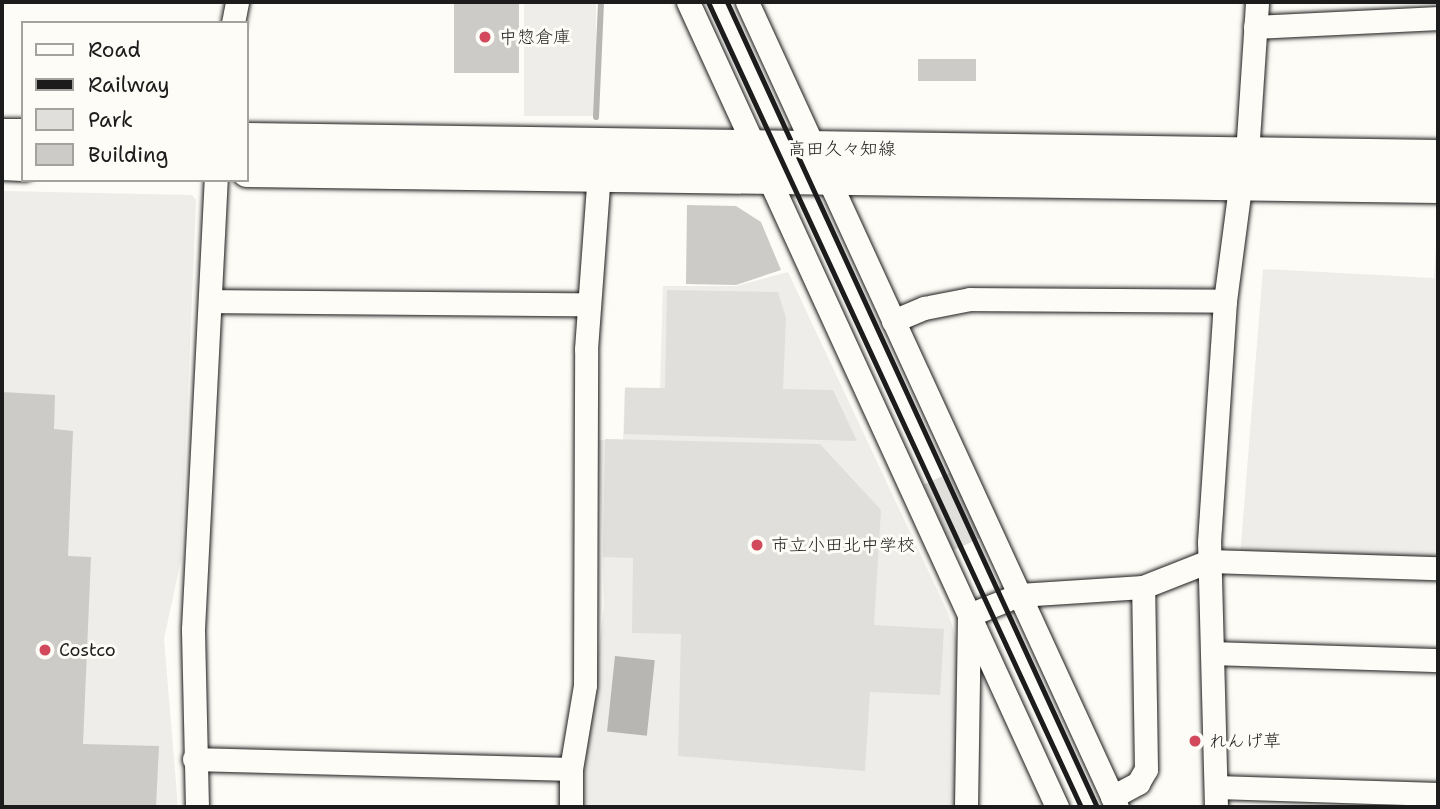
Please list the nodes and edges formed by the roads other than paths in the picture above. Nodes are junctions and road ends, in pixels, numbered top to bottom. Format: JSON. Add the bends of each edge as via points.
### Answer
{"nodes":[{"id":1,"x":237,"y":2,"type":"edge"},
{"id":2,"x":688,"y":2,"type":"edge"},
{"id":3,"x":747,"y":2,"type":"edge"},
{"id":4,"x":1257,"y":2,"type":"edge"},
{"id":5,"x":1438,"y":18,"type":"edge"},
{"id":6,"x":233,"y":21,"type":"edge"},
{"id":7,"x":1255,"y":27,"type":"junction"},
{"id":8,"x":2,"y":135,"type":"edge"},
{"id":9,"x":21,"y":135,"type":"edge"},
{"id":10,"x":248,"y":139,"type":"edge"},
{"id":11,"x":1438,"y":156,"type":"edge"},
{"id":12,"x":2,"y":163,"type":"edge"},
{"id":13,"x":762,"y":163,"type":"junction"},
{"id":14,"x":21,"y":164,"type":"edge"},
{"id":15,"x":822,"y":164,"type":"junction"},
{"id":16,"x":1244,"y":167,"type":"junction"},
{"id":17,"x":248,"y":170,"type":"edge"},
{"id":18,"x":599,"y":174,"type":"junction"},
{"id":19,"x":216,"y":182,"type":"edge"},
{"id":20,"x":1438,"y":186,"type":"edge"},
{"id":21,"x":211,"y":301,"type":"junction"},
{"id":22,"x":1225,"y":301,"type":"junction"},
{"id":23,"x":589,"y":304,"type":"junction"},
{"id":24,"x":893,"y":321,"type":"junction"},
{"id":25,"x":1209,"y":561,"type":"junction"},
{"id":26,"x":1438,"y":568,"type":"edge"},
{"id":27,"x":1143,"y":587,"type":"junction"},
{"id":28,"x":1019,"y":595,"type":"junction"},
{"id":29,"x":969,"y":615,"type":"junction"},
{"id":30,"x":1214,"y":653,"type":"junction"},
{"id":31,"x":1438,"y":660,"type":"edge"},
{"id":32,"x":194,"y":760,"type":"junction"},
{"id":33,"x":570,"y":769,"type":"junction"},
{"id":34,"x":1438,"y":794,"type":"edge"},
{"id":35,"x":1216,"y":797,"type":"edge"},
{"id":36,"x":1114,"y":802,"type":"edge"},
{"id":37,"x":197,"y":807,"type":"edge"},
{"id":38,"x":571,"y":807,"type":"edge"},
{"id":39,"x":966,"y":807,"type":"edge"},
{"id":40,"x":1057,"y":807,"type":"edge"}],
"edges":[{"from":1,"to":6,"type":"street"},
{"from":2,"to":13,"type":"street"},
{"from":3,"to":15,"type":"street"},
{"from":4,"to":7,"type":"street"},
{"from":5,"to":7,"type":"street"},
{"from":7,"to":16,"type":"street"},
{"from":8,"to":9,"type":"main road"},
{"from":10,"to":13,"type":"main road","name":"高田久々知線"},
{"from":11,"to":16,"type":"main road","name":"高田久々知線"},
{"from":12,"to":14,"type":"main road"},
{"from":13,"to":15,"type":"main road","name":"高田久々知線"},
{"from":13,"to":18,"type":"main road","name":"高田久々知線"},
{"from":13,"to":29,"type":"street"},
{"from":15,"to":16,"type":"main road","name":"高田久々知線"},
{"from":15,"to":24,"type":"street"},
{"from":16,"to":20,"type":"main road","name":"高田久々知線"},
{"from":16,"to":22,"type":"street"},
{"from":17,"to":18,"type":"main road","name":"高田久々知線"},
{"from":18,"to":23,"type":"street"},
{"from":19,"to":21,"type":"street"},
{"from":21,"to":23,"type":"street"},
{"from":21,"to":32,"type":"street","via":[[193,629]]},
{"from":22,"to":24,"type":"street","via":[[970,299],[924,308]]},
{"from":22,"to":25,"type":"street"},
{"from":23,"to":33,"type":"street","via":[[583,467],[585,685]]},
{"from":24,"to":28,"type":"street"},
{"from":25,"to":26,"type":"street"},
{"from":25,"to":27,"type":"street"},
{"from":25,"to":30,"type":"street"},
{"from":27,"to":28,"type":"street"},
{"from":27,"to":36,"type":"street","via":[[1146,769],[1138,783]]},
{"from":28,"to":29,"type":"street"},
{"from":28,"to":36,"type":"street"},
{"from":29,"to":39,"type":"street"},
{"from":29,"to":40,"type":"street"},
{"from":30,"to":31,"type":"street"},
{"from":30,"to":35,"type":"street"},
{"from":32,"to":33,"type":"street"},
{"from":32,"to":37,"type":"street"},
{"from":33,"to":38,"type":"street"},
{"from":34,"to":35,"type":"street"}]}
